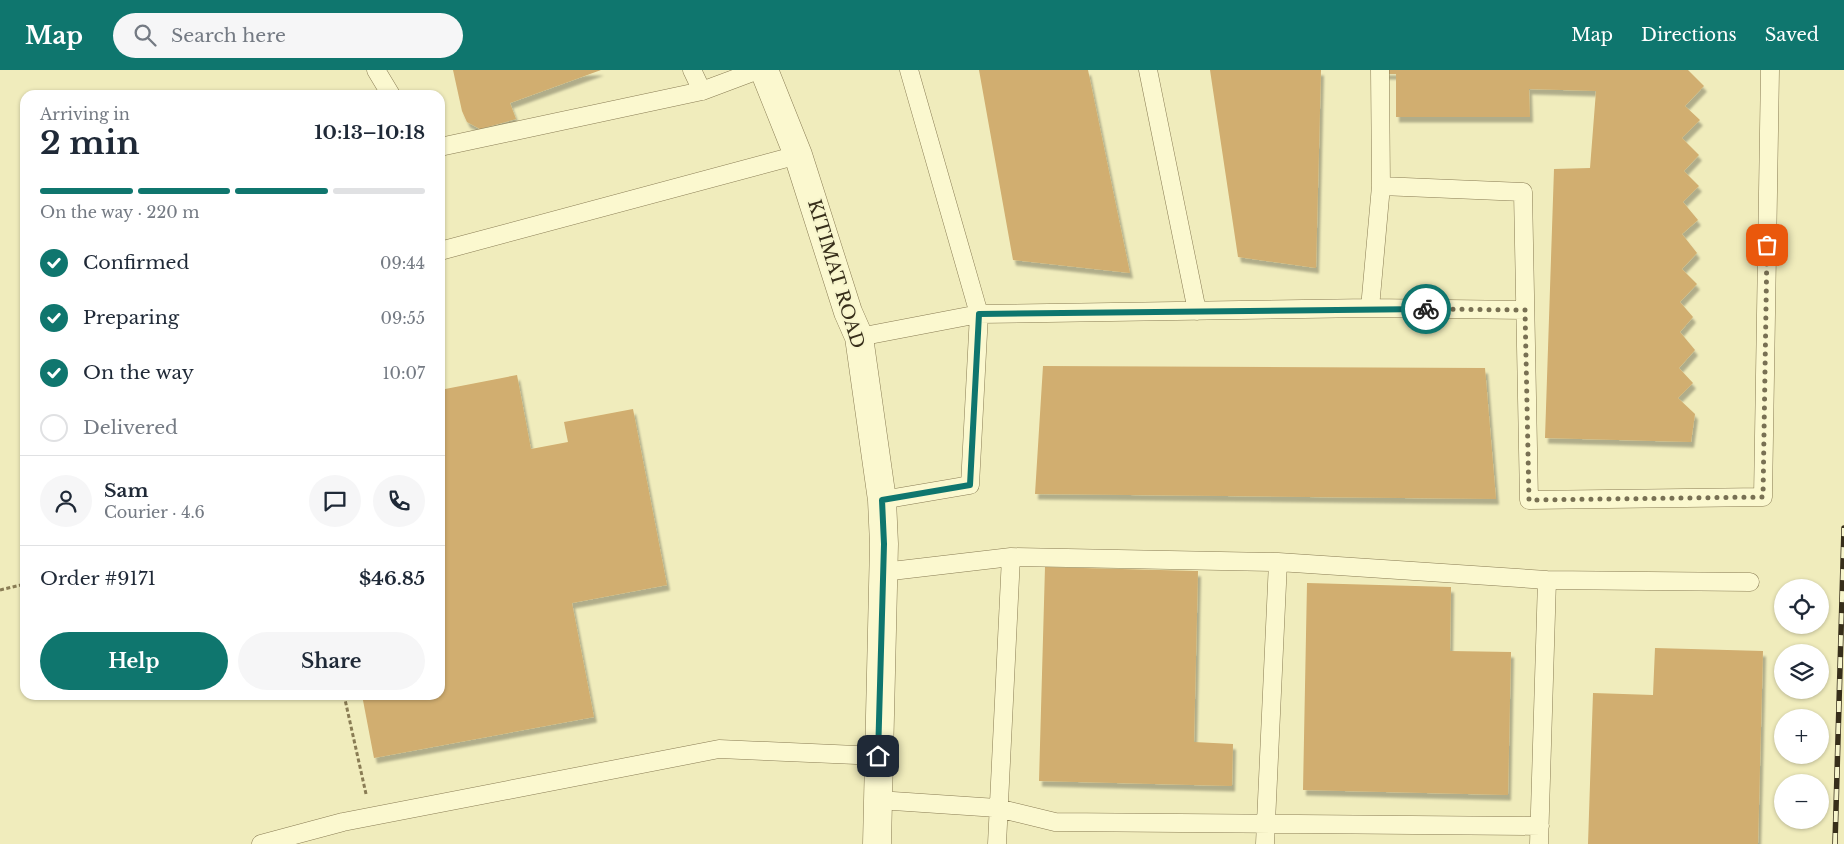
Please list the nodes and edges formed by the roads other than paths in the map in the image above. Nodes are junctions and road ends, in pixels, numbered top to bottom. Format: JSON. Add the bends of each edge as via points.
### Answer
{"nodes":[{"id":1,"x":376,"y":70,"type":"edge"},
{"id":2,"x":692,"y":70,"type":"edge"},
{"id":3,"x":758,"y":70,"type":"edge"},
{"id":4,"x":764,"y":70,"type":"edge"},
{"id":5,"x":908,"y":70,"type":"edge"},
{"id":6,"x":1148,"y":70,"type":"edge"},
{"id":7,"x":1380,"y":70,"type":"edge"},
{"id":8,"x":1770,"y":70,"type":"edge"},
{"id":9,"x":388,"y":90,"type":"edge"},
{"id":10,"x":702,"y":91,"type":"junction"},
{"id":11,"x":445,"y":146,"type":"edge"},
{"id":12,"x":798,"y":154,"type":"junction"},
{"id":13,"x":1381,"y":186,"type":"junction"},
{"id":14,"x":445,"y":250,"type":"edge"},
{"id":15,"x":1370,"y":308,"type":"junction"},
{"id":16,"x":1525,"y":310,"type":"junction"},
{"id":17,"x":1197,"y":311,"type":"junction"},
{"id":18,"x":979,"y":314,"type":"junction"},
{"id":19,"x":858,"y":337,"type":"junction"},
{"id":20,"x":882,"y":500,"type":"junction"},
{"id":21,"x":1011,"y":557,"type":"junction"},
{"id":22,"x":1278,"y":562,"type":"junction"},
{"id":23,"x":883,"y":572,"type":"junction"},
{"id":24,"x":1547,"y":580,"type":"junction"},
{"id":25,"x":1750,"y":582,"type":"dead end"},
{"id":26,"x":878,"y":756,"type":"junction"},
{"id":27,"x":878,"y":800,"type":"junction"},
{"id":28,"x":997,"y":808,"type":"junction"},
{"id":29,"x":1266,"y":825,"type":"junction"},
{"id":30,"x":1540,"y":826,"type":"junction"},
{"id":31,"x":261,"y":844,"type":"edge"},
{"id":32,"x":877,"y":844,"type":"edge"},
{"id":33,"x":997,"y":844,"type":"edge"},
{"id":34,"x":1265,"y":844,"type":"edge"},
{"id":35,"x":1539,"y":844,"type":"edge"}],
"edges":[{"from":1,"to":9,"type":"lane"},
{"from":2,"to":10,"type":"lane"},
{"from":3,"to":10,"type":"lane"},
{"from":4,"to":12,"type":"street","name":"KITIMAT ROAD"},
{"from":5,"to":18,"type":"lane"},
{"from":6,"to":17,"type":"lane"},
{"from":7,"to":13,"type":"lane"},
{"from":8,"to":16,"type":"lane","via":[[1763,497],[1529,500]]},
{"from":10,"to":11,"type":"lane"},
{"from":12,"to":14,"type":"lane"},
{"from":12,"to":19,"type":"street","name":"KITIMAT ROAD"},
{"from":13,"to":15,"type":"lane"},
{"from":13,"to":16,"type":"lane","via":[[1523,192]]},
{"from":15,"to":16,"type":"lane"},
{"from":15,"to":17,"type":"lane"},
{"from":17,"to":18,"type":"lane"},
{"from":18,"to":19,"type":"lane"},
{"from":18,"to":20,"type":"lane","via":[[970,485]]},
{"from":19,"to":20,"type":"street","name":"KITIMAT ROAD"},
{"from":20,"to":23,"type":"street","name":"KITIMAT ROAD"},
{"from":21,"to":22,"type":"lane"},
{"from":21,"to":23,"type":"lane"},
{"from":21,"to":28,"type":"lane"},
{"from":22,"to":24,"type":"lane"},
{"from":22,"to":29,"type":"lane"},
{"from":23,"to":26,"type":"street","name":"KITIMAT ROAD"},
{"from":24,"to":25,"type":"lane"},
{"from":24,"to":30,"type":"lane"},
{"from":26,"to":27,"type":"street","name":"KITIMAT ROAD"},
{"from":26,"to":31,"type":"lane","via":[[719,749],[343,822]]},
{"from":27,"to":28,"type":"lane"},
{"from":27,"to":32,"type":"street","name":"KITIMAT ROAD"},
{"from":28,"to":29,"type":"lane","via":[[1054,822]]},
{"from":28,"to":33,"type":"lane"},
{"from":29,"to":30,"type":"lane"},
{"from":29,"to":34,"type":"lane"},
{"from":30,"to":35,"type":"lane"}]}
